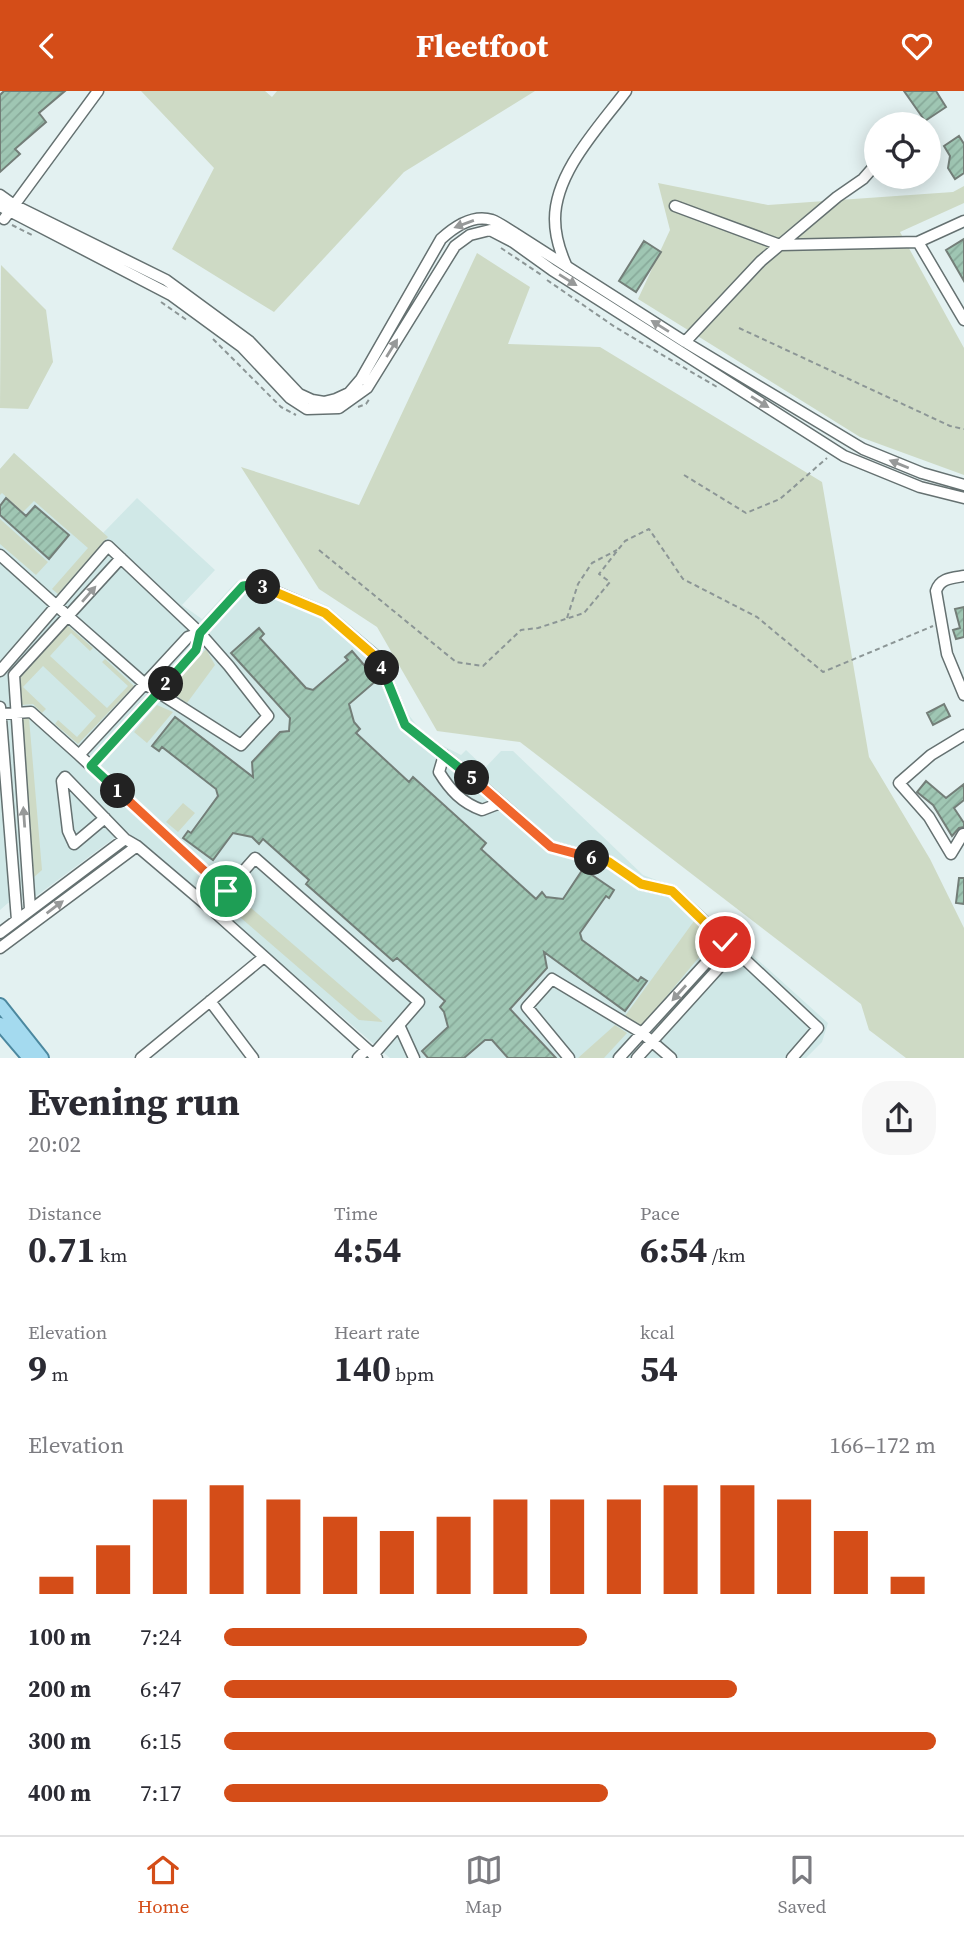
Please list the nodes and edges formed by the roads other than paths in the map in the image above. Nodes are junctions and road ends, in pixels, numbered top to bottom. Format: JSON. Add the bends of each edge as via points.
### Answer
{"nodes":[{"id":1,"x":98,"y":91,"type":"edge"},
{"id":2,"x":626,"y":91,"type":"edge"},
{"id":3,"x":864,"y":178,"type":"edge"},
{"id":4,"x":0,"y":195,"type":"edge"},
{"id":5,"x":675,"y":206,"type":"dead end"},
{"id":6,"x":7,"y":210,"type":"edge"},
{"id":7,"x":964,"y":221,"type":"edge"},
{"id":8,"x":918,"y":242,"type":"junction"},
{"id":9,"x":780,"y":245,"type":"junction"},
{"id":10,"x":567,"y":267,"type":"junction"},
{"id":11,"x":964,"y":320,"type":"edge"},
{"id":12,"x":685,"y":342,"type":"junction"},
{"id":13,"x":964,"y":485,"type":"edge"},
{"id":14,"x":964,"y":498,"type":"edge"},
{"id":15,"x":0,"y":555,"type":"edge"},
{"id":16,"x":121,"y":558,"type":"junction"},
{"id":17,"x":964,"y":576,"type":"edge"},
{"id":18,"x":57,"y":607,"type":"junction"},
{"id":19,"x":69,"y":617,"type":"junction"},
{"id":20,"x":200,"y":633,"type":"junction"},
{"id":21,"x":0,"y":671,"type":"edge"},
{"id":22,"x":145,"y":684,"type":"junction"},
{"id":23,"x":158,"y":692,"type":"junction"},
{"id":24,"x":964,"y":695,"type":"edge"},
{"id":25,"x":0,"y":707,"type":"edge"},
{"id":26,"x":17,"y":713,"type":"junction"},
{"id":27,"x":1,"y":714,"type":"edge"},
{"id":28,"x":964,"y":735,"type":"edge"},
{"id":29,"x":79,"y":755,"type":"junction"},
{"id":30,"x":444,"y":755,"type":"junction"},
{"id":31,"x":91,"y":766,"type":"junction"},
{"id":32,"x":500,"y":803,"type":"junction"},
{"id":33,"x":105,"y":818,"type":"junction"},
{"id":34,"x":963,"y":834,"type":"edge"},
{"id":35,"x":125,"y":839,"type":"junction"},
{"id":36,"x":137,"y":845,"type":"junction"},
{"id":37,"x":0,"y":848,"type":"edge"},
{"id":38,"x":27,"y":859,"type":"junction"},
{"id":39,"x":12,"y":860,"type":"junction"},
{"id":40,"x":226,"y":891,"type":"junction"},
{"id":41,"x":210,"y":908,"type":"junction"},
{"id":42,"x":30,"y":909,"type":"junction"},
{"id":43,"x":17,"y":920,"type":"junction"},
{"id":44,"x":0,"y":933,"type":"edge"},
{"id":45,"x":725,"y":942,"type":"junction"},
{"id":46,"x":0,"y":948,"type":"edge"},
{"id":47,"x":735,"y":950,"type":"junction"},
{"id":48,"x":264,"y":957,"type":"junction"},
{"id":49,"x":210,"y":1001,"type":"junction"},
{"id":50,"x":0,"y":1005,"type":"edge"},
{"id":51,"x":0,"y":1024,"type":"edge"},
{"id":52,"x":399,"y":1025,"type":"junction"},
{"id":53,"x":642,"y":1033,"type":"junction"},
{"id":54,"x":652,"y":1042,"type":"junction"},
{"id":55,"x":372,"y":1054,"type":"edge"},
{"id":56,"x":29,"y":1058,"type":"edge"},
{"id":57,"x":43,"y":1058,"type":"edge"},
{"id":58,"x":141,"y":1058,"type":"edge"},
{"id":59,"x":253,"y":1058,"type":"edge"},
{"id":60,"x":359,"y":1058,"type":"edge"},
{"id":61,"x":414,"y":1058,"type":"edge"},
{"id":62,"x":569,"y":1058,"type":"edge"},
{"id":63,"x":620,"y":1058,"type":"edge"},
{"id":64,"x":637,"y":1058,"type":"edge"},
{"id":65,"x":671,"y":1058,"type":"edge"},
{"id":66,"x":792,"y":1058,"type":"edge"}],
"edges":[{"from":1,"to":6,"type":"street"},
{"from":2,"to":10,"type":"street","via":[[569,170],[559,194],[555,219]]},
{"from":3,"to":9,"type":"street"},
{"from":4,"to":6,"type":"street"},
{"from":5,"to":9,"type":"street"},
{"from":10,"to":6,"type":"street","one_way":true,"via":[[490,219],[468,221],[452,229],[441,239],[361,379],[349,393],[324,402],[299,394],[249,341],[166,280]]},
{"from":6,"to":14,"type":"street","one_way":true,"via":[[171,295],[242,347],[290,398],[307,409],[338,408],[367,388],[455,246],[470,235],[489,230],[844,456],[920,487]]},
{"from":7,"to":8,"type":"street"},
{"from":8,"to":9,"type":"street"},
{"from":8,"to":11,"type":"street"},
{"from":9,"to":12,"type":"street"},
{"from":12,"to":10,"type":"street","one_way":true},
{"from":13,"to":12,"type":"street","one_way":true,"via":[[863,449]]},
{"from":15,"to":18,"type":"street"},
{"from":16,"to":18,"type":"street","via":[[108,546]]},
{"from":19,"to":16,"type":"street","one_way":true},
{"from":16,"to":20,"type":"street"},
{"from":17,"to":24,"type":"street","via":[[944,580],[936,596],[947,654]]},
{"from":18,"to":19,"type":"street"},
{"from":18,"to":21,"type":"street"},
{"from":19,"to":22,"type":"street"},
{"from":19,"to":26,"type":"street","via":[[14,675]]},
{"from":20,"to":22,"type":"street","via":[[188,637]]},
{"from":20,"to":23,"type":"street","via":[[196,650]]},
{"from":20,"to":23,"type":"street","via":[[268,716],[241,745]]},
{"from":20,"to":30,"type":"street","via":[[243,586],[258,584],[325,613],[378,659],[405,725]]},
{"from":22,"to":23,"type":"street"},
{"from":22,"to":29,"type":"street"},
{"from":23,"to":31,"type":"street"},
{"from":25,"to":27,"type":"street"},
{"from":26,"to":27,"type":"street"},
{"from":26,"to":29,"type":"street","via":[[31,712]]},
{"from":38,"to":26,"type":"street","one_way":true},
{"from":27,"to":39,"type":"street"},
{"from":28,"to":34,"type":"street","via":[[931,755],[900,783],[929,817],[951,854]]},
{"from":29,"to":31,"type":"street"},
{"from":30,"to":32,"type":"street"},
{"from":30,"to":32,"type":"street","via":[[439,772],[467,805],[482,810]]},
{"from":31,"to":40,"type":"street"},
{"from":32,"to":45,"type":"street","via":[[551,847],[609,862],[641,884],[672,891]]},
{"from":33,"to":33,"type":"street","via":[[74,844],[68,831],[65,777]]},
{"from":33,"to":35,"type":"street"},
{"from":35,"to":36,"type":"street"},
{"from":35,"to":42,"type":"street"},
{"from":36,"to":41,"type":"street"},
{"from":46,"to":36,"type":"street","one_way":true},
{"from":37,"to":39,"type":"street"},
{"from":38,"to":39,"type":"street"},
{"from":38,"to":42,"type":"street"},
{"from":39,"to":43,"type":"street"},
{"from":40,"to":41,"type":"street"},
{"from":40,"to":52,"type":"street","via":[[254,858],[419,1002]]},
{"from":41,"to":48,"type":"street"},
{"from":42,"to":43,"type":"street"},
{"from":43,"to":44,"type":"street"},
{"from":45,"to":47,"type":"street"},
{"from":45,"to":53,"type":"street","one_way":true},
{"from":47,"to":54,"type":"street"},
{"from":47,"to":66,"type":"street","via":[[818,1028]]},
{"from":48,"to":49,"type":"street"},
{"from":48,"to":55,"type":"street"},
{"from":49,"to":58,"type":"street"},
{"from":49,"to":59,"type":"street"},
{"from":50,"to":57,"type":"main road"},
{"from":51,"to":56,"type":"main road"},
{"from":52,"to":55,"type":"street"},
{"from":52,"to":61,"type":"street"},
{"from":53,"to":54,"type":"street"},
{"from":53,"to":62,"type":"street","via":[[552,979],[527,1007]]},
{"from":53,"to":63,"type":"street"},
{"from":54,"to":64,"type":"street"},
{"from":54,"to":65,"type":"street"},
{"from":55,"to":60,"type":"street"}]}
